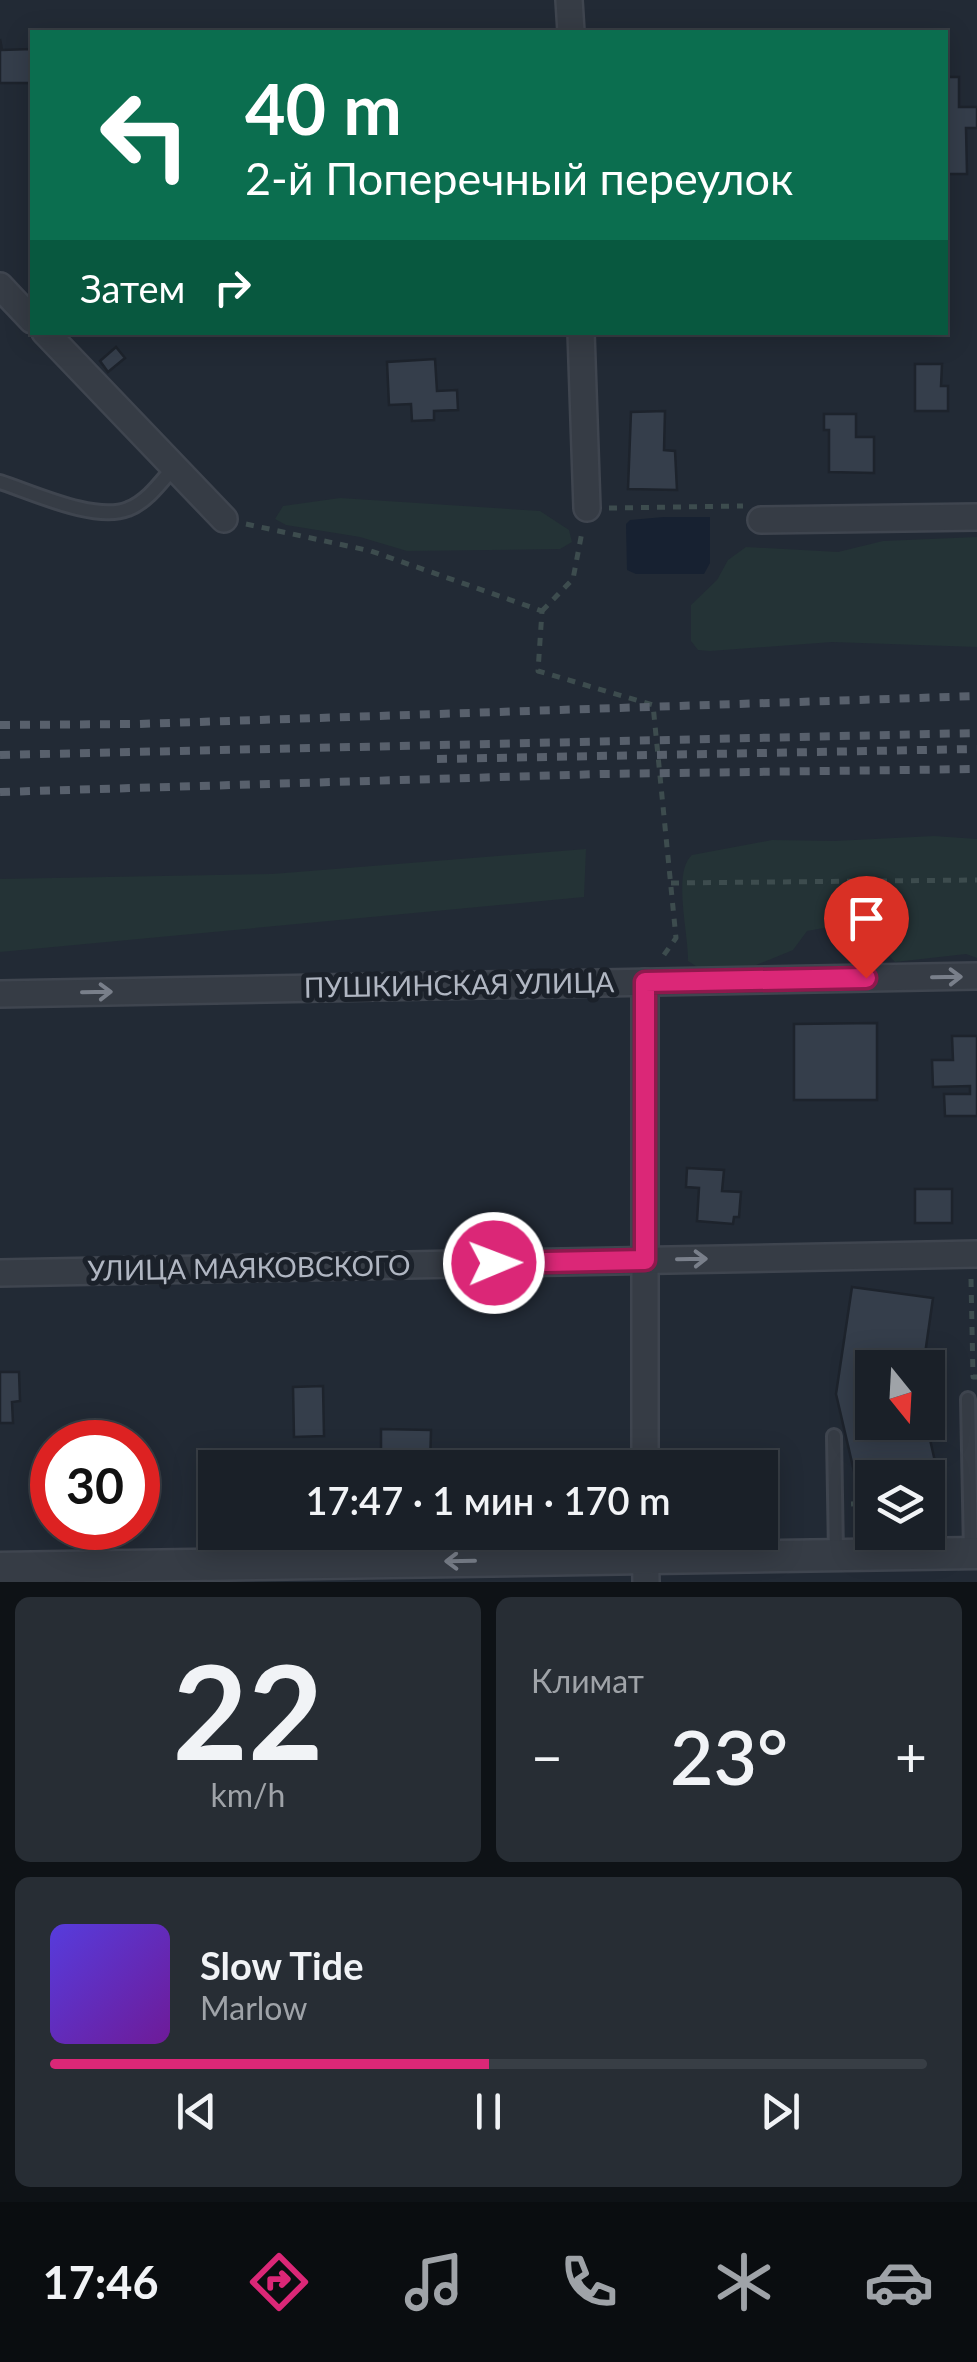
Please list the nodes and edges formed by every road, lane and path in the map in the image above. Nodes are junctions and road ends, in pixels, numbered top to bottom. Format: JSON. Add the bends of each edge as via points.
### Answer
{"nodes":[{"id":1,"x":570,"y":0,"type":"edge"},
{"id":2,"x":570,"y":30,"type":"edge"},
{"id":3,"x":0,"y":286,"type":"edge"},
{"id":4,"x":30,"y":318,"type":"edge"},
{"id":5,"x":48,"y":335,"type":"edge"},
{"id":6,"x":581,"y":335,"type":"edge"},
{"id":7,"x":174,"y":467,"type":"junction"},
{"id":8,"x":0,"y":482,"type":"edge"},
{"id":9,"x":587,"y":508,"type":"junction"},
{"id":10,"x":977,"y":517,"type":"edge"},
{"id":11,"x":224,"y":519,"type":"joint"},
{"id":12,"x":761,"y":520,"type":"joint"},
{"id":13,"x":542,"y":611,"type":"junction"},
{"id":14,"x":977,"y":880,"type":"edge"},
{"id":15,"x":671,"y":883,"type":"junction"},
{"id":16,"x":977,"y":976,"type":"edge"},
{"id":17,"x":645,"y":982,"type":"junction"},
{"id":18,"x":0,"y":994,"type":"edge"},
{"id":19,"x":974,"y":1254,"type":"edge"},
{"id":20,"x":645,"y":1260,"type":"junction"},
{"id":21,"x":0,"y":1273,"type":"edge"},
{"id":22,"x":977,"y":1377,"type":"edge"},
{"id":23,"x":968,"y":1399,"type":"dead end"},
{"id":24,"x":834,"y":1436,"type":"dead end"},
{"id":25,"x":645,"y":1450,"type":"edge"},
{"id":26,"x":974,"y":1553,"type":"edge"},
{"id":27,"x":836,"y":1555,"type":"junction"},
{"id":28,"x":646,"y":1557,"type":"edge"},
{"id":29,"x":0,"y":1568,"type":"edge"}],
"edges":[{"from":1,"to":2,"type":"street"},
{"from":3,"to":4,"type":"street"},
{"from":5,"to":7,"type":"street"},
{"from":6,"to":9,"type":"street"},
{"from":7,"to":8,"type":"lane","via":[[130,508],[103,514]]},
{"from":7,"to":11,"type":"street"},
{"from":9,"to":12,"type":"path","via":[[743,506]]},
{"from":9,"to":13,"type":"path","via":[[574,579]]},
{"from":10,"to":12,"type":"street"},
{"from":11,"to":13,"type":"path","via":[[370,551]]},
{"from":13,"to":15,"type":"path","via":[[538,671],[653,705]]},
{"from":14,"to":15,"type":"path"},
{"from":15,"to":17,"type":"path","via":[[676,938]]},
{"from":17,"to":16,"type":"street","name":"ПУШКИНСКАЯ УЛИЦА","one_way":true},
{"from":18,"to":17,"type":"street","name":"ПУШКИНСКАЯ УЛИЦА","one_way":true},
{"from":17,"to":20,"type":"street"},
{"from":20,"to":19,"type":"street","name":"УЛИЦА МАЯКОВСКОГО","one_way":true},
{"from":19,"to":22,"type":"path"},
{"from":20,"to":21,"type":"street","name":"УЛИЦА МАЯКОВСКОГО"},
{"from":20,"to":25,"type":"street"},
{"from":23,"to":26,"type":"lane"},
{"from":24,"to":27,"type":"lane"},
{"from":26,"to":27,"type":"street"},
{"from":27,"to":28,"type":"street"},
{"from":28,"to":29,"type":"street","one_way":true}]}
